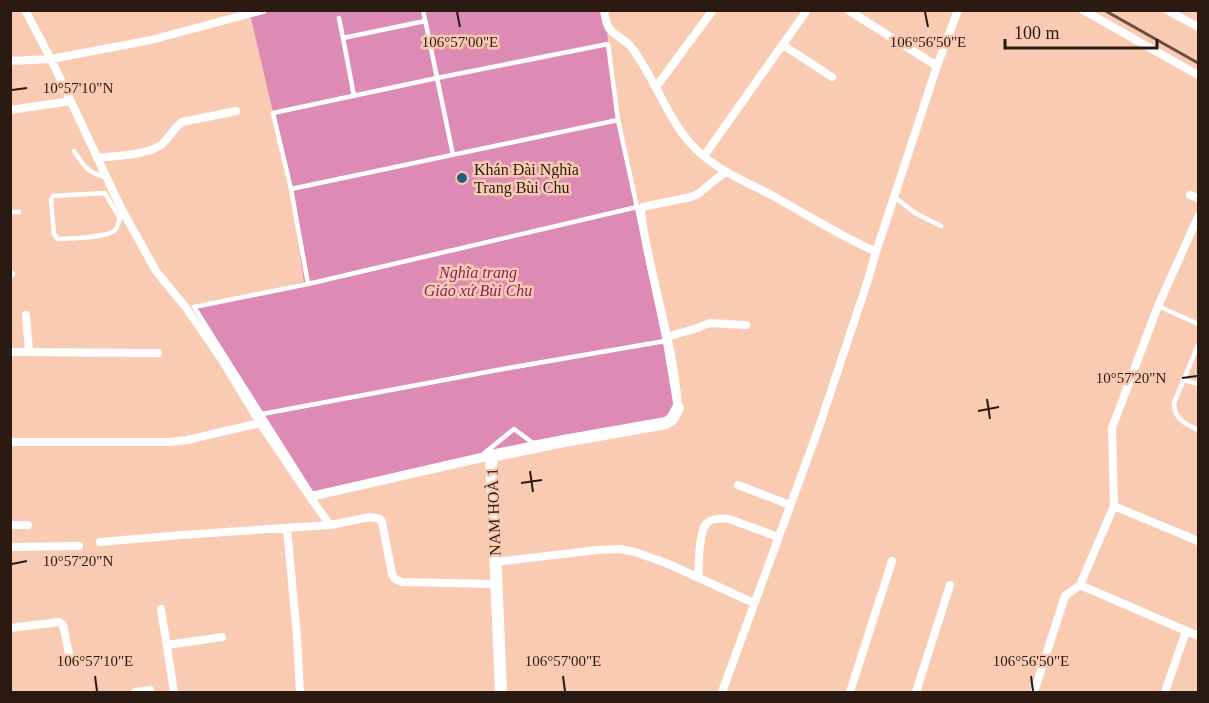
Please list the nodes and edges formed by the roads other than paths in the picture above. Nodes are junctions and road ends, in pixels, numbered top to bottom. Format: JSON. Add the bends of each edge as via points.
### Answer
{"nodes":[{"id":1,"x":25,"y":10,"type":"edge"},
{"id":2,"x":263,"y":10,"type":"edge"},
{"id":3,"x":423,"y":10,"type":"edge"},
{"id":4,"x":604,"y":10,"type":"edge"},
{"id":5,"x":713,"y":10,"type":"edge"},
{"id":6,"x":849,"y":10,"type":"edge"},
{"id":7,"x":958,"y":10,"type":"edge"},
{"id":8,"x":1083,"y":10,"type":"edge"},
{"id":9,"x":1167,"y":10,"type":"edge"},
{"id":10,"x":806,"y":13,"type":"dead end"},
{"id":11,"x":339,"y":18,"type":"dead end"},
{"id":12,"x":425,"y":21,"type":"junction"},
{"id":13,"x":1198,"y":27,"type":"edge"},
{"id":14,"x":343,"y":38,"type":"junction"},
{"id":15,"x":783,"y":45,"type":"junction"},
{"id":16,"x":51,"y":59,"type":"junction"},
{"id":17,"x":10,"y":61,"type":"edge"},
{"id":18,"x":937,"y":66,"type":"junction"},
{"id":19,"x":1198,"y":75,"type":"edge"},
{"id":20,"x":832,"y":77,"type":"dead end"},
{"id":21,"x":437,"y":78,"type":"junction"},
{"id":22,"x":656,"y":87,"type":"junction"},
{"id":23,"x":354,"y":96,"type":"junction"},
{"id":24,"x":71,"y":101,"type":"junction"},
{"id":25,"x":10,"y":110,"type":"edge"},
{"id":26,"x":236,"y":111,"type":"dead end"},
{"id":27,"x":618,"y":120,"type":"junction"},
{"id":28,"x":74,"y":151,"type":"dead end"},
{"id":29,"x":453,"y":155,"type":"junction"},
{"id":30,"x":704,"y":156,"type":"junction"},
{"id":31,"x":97,"y":158,"type":"junction"},
{"id":32,"x":725,"y":172,"type":"junction"},
{"id":33,"x":108,"y":177,"type":"junction"},
{"id":34,"x":291,"y":189,"type":"junction"},
{"id":35,"x":893,"y":196,"type":"junction"},
{"id":36,"x":121,"y":207,"type":"junction"},
{"id":37,"x":637,"y":207,"type":"junction"},
{"id":38,"x":10,"y":212,"type":"edge"},
{"id":39,"x":19,"y":212,"type":"dead end"},
{"id":40,"x":1198,"y":217,"type":"edge"},
{"id":41,"x":120,"y":219,"type":"junction"},
{"id":42,"x":941,"y":226,"type":"dead end"},
{"id":43,"x":876,"y":252,"type":"junction"},
{"id":44,"x":308,"y":284,"type":"junction"},
{"id":45,"x":1158,"y":306,"type":"junction"},
{"id":46,"x":26,"y":315,"type":"dead end"},
{"id":47,"x":1198,"y":324,"type":"edge"},
{"id":48,"x":746,"y":325,"type":"dead end"},
{"id":49,"x":666,"y":339,"type":"junction"},
{"id":50,"x":1198,"y":345,"type":"edge"},
{"id":51,"x":29,"y":351,"type":"junction"},
{"id":52,"x":10,"y":352,"type":"edge"},
{"id":53,"x":158,"y":353,"type":"dead end"},
{"id":54,"x":1184,"y":380,"type":"junction"},
{"id":55,"x":1198,"y":384,"type":"edge"},
{"id":56,"x":678,"y":408,"type":"joint"},
{"id":57,"x":261,"y":419,"type":"junction"},
{"id":58,"x":1198,"y":430,"type":"edge"},
{"id":59,"x":10,"y":442,"type":"edge"},
{"id":60,"x":491,"y":456,"type":"junction"},
{"id":61,"x":738,"y":485,"type":"dead end"},
{"id":62,"x":310,"y":497,"type":"junction"},
{"id":63,"x":790,"y":505,"type":"junction"},
{"id":64,"x":1114,"y":506,"type":"junction"},
{"id":65,"x":10,"y":525,"type":"edge"},
{"id":66,"x":28,"y":525,"type":"dead end"},
{"id":67,"x":330,"y":525,"type":"junction"},
{"id":68,"x":287,"y":528,"type":"junction"},
{"id":69,"x":778,"y":537,"type":"junction"},
{"id":70,"x":1198,"y":541,"type":"edge"},
{"id":71,"x":100,"y":542,"type":"dead end"},
{"id":72,"x":80,"y":546,"type":"dead end"},
{"id":73,"x":10,"y":547,"type":"edge"},
{"id":74,"x":892,"y":561,"type":"dead end"},
{"id":75,"x":495,"y":562,"type":"junction"},
{"id":76,"x":699,"y":578,"type":"junction"},
{"id":77,"x":496,"y":584,"type":"junction"},
{"id":78,"x":950,"y":585,"type":"dead end"},
{"id":79,"x":1080,"y":585,"type":"junction"},
{"id":80,"x":754,"y":603,"type":"junction"},
{"id":81,"x":160,"y":609,"type":"dead end"},
{"id":82,"x":10,"y":628,"type":"edge"},
{"id":83,"x":1186,"y":632,"type":"junction"},
{"id":84,"x":1198,"y":636,"type":"edge"},
{"id":85,"x":222,"y":637,"type":"dead end"},
{"id":86,"x":167,"y":645,"type":"junction"},
{"id":87,"x":75,"y":665,"type":"dead end"},
{"id":88,"x":150,"y":690,"type":"dead end"},
{"id":89,"x":135,"y":693,"type":"edge"},
{"id":90,"x":174,"y":693,"type":"edge"},
{"id":91,"x":300,"y":693,"type":"edge"},
{"id":92,"x":501,"y":693,"type":"edge"},
{"id":93,"x":722,"y":693,"type":"edge"},
{"id":94,"x":850,"y":693,"type":"edge"},
{"id":95,"x":916,"y":693,"type":"edge"},
{"id":96,"x":1034,"y":693,"type":"edge"},
{"id":97,"x":1165,"y":693,"type":"edge"}],
"edges":[{"from":1,"to":16,"type":"street"},
{"from":2,"to":16,"type":"street","via":[[151,40]]},
{"from":3,"to":12,"type":"lane"},
{"from":4,"to":22,"type":"street","via":[[608,28],[628,43]]},
{"from":5,"to":22,"type":"street"},
{"from":6,"to":18,"type":"street"},
{"from":7,"to":18,"type":"street"},
{"from":8,"to":19,"type":"street"},
{"from":9,"to":13,"type":"street"},
{"from":10,"to":15,"type":"street"},
{"from":11,"to":14,"type":"lane"},
{"from":12,"to":14,"type":"lane"},
{"from":12,"to":21,"type":"lane"},
{"from":14,"to":23,"type":"lane"},
{"from":15,"to":20,"type":"street"},
{"from":15,"to":30,"type":"street"},
{"from":16,"to":17,"type":"street"},
{"from":16,"to":24,"type":"street"},
{"from":18,"to":35,"type":"street"},
{"from":21,"to":23,"type":"lane"},
{"from":21,"to":27,"type":"lane","via":[[609,44]]},
{"from":21,"to":29,"type":"lane"},
{"from":22,"to":30,"type":"street","via":[[689,141]]},
{"from":23,"to":34,"type":"lane","via":[[273,113]]},
{"from":24,"to":25,"type":"street"},
{"from":24,"to":31,"type":"street"},
{"from":26,"to":31,"type":"street","via":[[182,122],[164,143],[149,151]]},
{"from":27,"to":29,"type":"lane"},
{"from":27,"to":37,"type":"lane"},
{"from":28,"to":33,"type":"lane","via":[[92,173]]},
{"from":29,"to":34,"type":"lane"},
{"from":30,"to":32,"type":"street"},
{"from":31,"to":33,"type":"street"},
{"from":32,"to":43,"type":"street"},
{"from":32,"to":49,"type":"street","via":[[698,194],[642,209]]},
{"from":33,"to":36,"type":"street"},
{"from":34,"to":44,"type":"lane"},
{"from":35,"to":42,"type":"lane"},
{"from":35,"to":43,"type":"street"},
{"from":36,"to":41,"type":"lane"},
{"from":36,"to":57,"type":"street","via":[[156,271],[193,317]]},
{"from":37,"to":44,"type":"lane"},
{"from":37,"to":49,"type":"lane"},
{"from":38,"to":39,"type":"lane"},
{"from":40,"to":45,"type":"street"},
{"from":41,"to":41,"type":"lane","via":[[110,234],[58,239],[54,234],[51,200],[53,196],[105,193]]},
{"from":43,"to":63,"type":"street"},
{"from":44,"to":57,"type":"lane","via":[[194,307]]},
{"from":45,"to":47,"type":"lane"},
{"from":45,"to":64,"type":"street","via":[[1112,428]]},
{"from":46,"to":51,"type":"street"},
{"from":48,"to":49,"type":"street","via":[[710,323]]},
{"from":49,"to":56,"type":"street"},
{"from":49,"to":57,"type":"lane"},
{"from":49,"to":57,"type":"lane","via":[[676,407],[665,421],[532,443],[514,429],[482,455],[312,494]]},
{"from":50,"to":54,"type":"lane"},
{"from":51,"to":52,"type":"street"},
{"from":51,"to":53,"type":"street"},
{"from":54,"to":55,"type":"lane"},
{"from":54,"to":58,"type":"lane","via":[[1174,409],[1183,423]]},
{"from":56,"to":60,"type":"street","name":"NAM HOÀ 1","via":[[666,423]]},
{"from":57,"to":59,"type":"street","via":[[170,442]]},
{"from":57,"to":62,"type":"street"},
{"from":60,"to":62,"type":"street"},
{"from":60,"to":75,"type":"street","name":"NAM HOÀ 1"},
{"from":61,"to":63,"type":"street"},
{"from":62,"to":67,"type":"street"},
{"from":63,"to":69,"type":"street"},
{"from":64,"to":70,"type":"street"},
{"from":64,"to":79,"type":"street"},
{"from":65,"to":66,"type":"street"},
{"from":67,"to":68,"type":"street"},
{"from":67,"to":77,"type":"street","via":[[370,516],[380,519],[392,574],[398,581]]},
{"from":68,"to":71,"type":"street"},
{"from":68,"to":91,"type":"street"},
{"from":69,"to":76,"type":"street","via":[[729,519],[709,522],[702,536]]},
{"from":69,"to":80,"type":"street"},
{"from":72,"to":73,"type":"street"},
{"from":74,"to":94,"type":"street"},
{"from":75,"to":76,"type":"street","via":[[620,549]]},
{"from":75,"to":77,"type":"street","name":"NAM HOÀ 1"},
{"from":76,"to":80,"type":"street"},
{"from":77,"to":92,"type":"street","name":"NAM HOÀ 1"},
{"from":78,"to":95,"type":"street"},
{"from":79,"to":83,"type":"street"},
{"from":79,"to":96,"type":"street","via":[[1065,596]]},
{"from":80,"to":93,"type":"street"},
{"from":81,"to":86,"type":"street"},
{"from":82,"to":87,"type":"street","via":[[61,623]]},
{"from":83,"to":84,"type":"street"},
{"from":83,"to":97,"type":"street"},
{"from":85,"to":86,"type":"street"},
{"from":86,"to":90,"type":"street"},
{"from":88,"to":89,"type":"street"}]}
